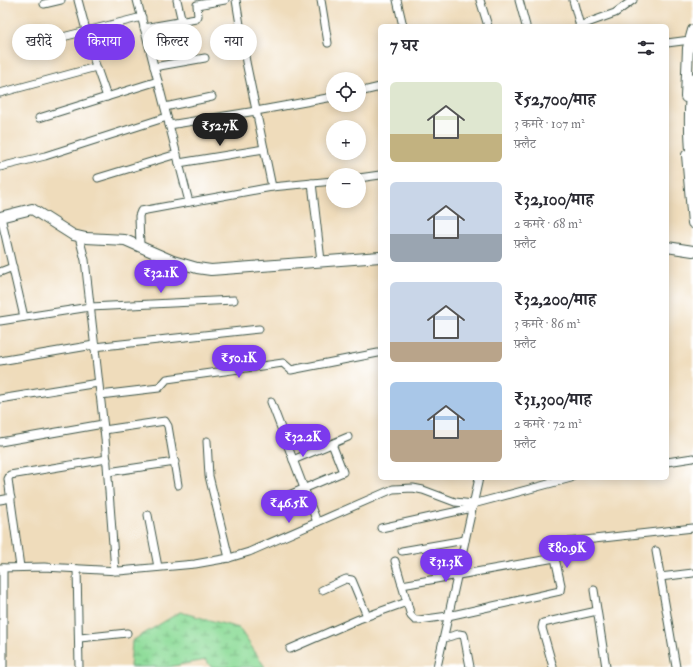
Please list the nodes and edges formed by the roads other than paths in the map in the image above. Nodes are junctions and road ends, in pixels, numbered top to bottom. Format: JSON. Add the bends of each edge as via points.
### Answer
{"nodes":[{"id":1,"x":62,"y":0,"type":"edge"},
{"id":2,"x":78,"y":0,"type":"edge"},
{"id":3,"x":137,"y":0,"type":"edge"},
{"id":4,"x":177,"y":0,"type":"edge"},
{"id":5,"x":225,"y":0,"type":"edge"},
{"id":6,"x":236,"y":0,"type":"edge"},
{"id":7,"x":321,"y":0,"type":"edge"},
{"id":8,"x":397,"y":0,"type":"edge"},
{"id":9,"x":480,"y":0,"type":"edge"},
{"id":10,"x":518,"y":0,"type":"edge"},
{"id":11,"x":573,"y":0,"type":"edge"},
{"id":12,"x":633,"y":0,"type":"edge"},
{"id":13,"x":44,"y":4,"type":"dead end"},
{"id":14,"x":142,"y":18,"type":"junction"},
{"id":15,"x":182,"y":22,"type":"junction"},
{"id":16,"x":85,"y":24,"type":"edge"},
{"id":17,"x":118,"y":24,"type":"edge"},
{"id":18,"x":143,"y":24,"type":"edge"},
{"id":19,"x":169,"y":24,"type":"edge"},
{"id":20,"x":403,"y":24,"type":"edge"},
{"id":21,"x":487,"y":24,"type":"edge"},
{"id":22,"x":525,"y":24,"type":"edge"},
{"id":23,"x":579,"y":24,"type":"edge"},
{"id":24,"x":585,"y":24,"type":"edge"},
{"id":25,"x":692,"y":35,"type":"edge"},
{"id":26,"x":669,"y":42,"type":"edge"},
{"id":27,"x":328,"y":43,"type":"dead end"},
{"id":28,"x":205,"y":58,"type":"dead end"},
{"id":29,"x":94,"y":60,"type":"edge"},
{"id":30,"x":152,"y":60,"type":"edge"},
{"id":31,"x":96,"y":67,"type":"junction"},
{"id":32,"x":154,"y":67,"type":"junction"},
{"id":33,"x":693,"y":79,"type":"edge"},
{"id":34,"x":158,"y":81,"type":"junction"},
{"id":35,"x":378,"y":88,"type":"edge"},
{"id":36,"x":366,"y":91,"type":"edge"},
{"id":37,"x":0,"y":94,"type":"edge"},
{"id":38,"x":107,"y":97,"type":"junction"},
{"id":39,"x":212,"y":97,"type":"dead end"},
{"id":40,"x":326,"y":98,"type":"edge"},
{"id":41,"x":165,"y":107,"type":"junction"},
{"id":42,"x":256,"y":111,"type":"junction"},
{"id":43,"x":167,"y":117,"type":"junction"},
{"id":44,"x":39,"y":118,"type":"dead end"},
{"id":45,"x":169,"y":125,"type":"junction"},
{"id":46,"x":264,"y":149,"type":"junction"},
{"id":47,"x":177,"y":154,"type":"junction"},
{"id":48,"x":179,"y":163,"type":"junction"},
{"id":49,"x":0,"y":167,"type":"edge"},
{"id":50,"x":693,"y":168,"type":"edge"},
{"id":51,"x":378,"y":175,"type":"edge"},
{"id":52,"x":366,"y":177,"type":"edge"},
{"id":53,"x":98,"y":178,"type":"dead end"},
{"id":54,"x":326,"y":182,"type":"edge"},
{"id":55,"x":312,"y":183,"type":"junction"},
{"id":56,"x":272,"y":188,"type":"junction"},
{"id":57,"x":189,"y":202,"type":"junction"},
{"id":58,"x":1,"y":217,"type":"edge"},
{"id":59,"x":693,"y":223,"type":"edge"},
{"id":60,"x":79,"y":237,"type":"junction"},
{"id":61,"x":140,"y":246,"type":"junction"},
{"id":62,"x":669,"y":247,"type":"edge"},
{"id":63,"x":693,"y":251,"type":"edge"},
{"id":64,"x":378,"y":257,"type":"edge"},
{"id":65,"x":321,"y":262,"type":"junction"},
{"id":66,"x":13,"y":267,"type":"junction"},
{"id":67,"x":0,"y":272,"type":"edge"},
{"id":68,"x":234,"y":300,"type":"dead end"},
{"id":69,"x":90,"y":307,"type":"junction"},
{"id":70,"x":24,"y":317,"type":"junction"},
{"id":71,"x":0,"y":321,"type":"edge"},
{"id":72,"x":259,"y":329,"type":"dead end"},
{"id":73,"x":94,"y":346,"type":"junction"},
{"id":74,"x":378,"y":353,"type":"dead end"},
{"id":75,"x":0,"y":361,"type":"edge"},
{"id":76,"x":98,"y":383,"type":"junction"},
{"id":77,"x":100,"y":395,"type":"junction"},
{"id":78,"x":0,"y":399,"type":"edge"},
{"id":79,"x":271,"y":402,"type":"dead end"},
{"id":80,"x":103,"y":427,"type":"junction"},
{"id":81,"x":348,"y":437,"type":"dead end"},
{"id":82,"x":208,"y":441,"type":"dead end"},
{"id":83,"x":0,"y":442,"type":"edge"},
{"id":84,"x":332,"y":444,"type":"junction"},
{"id":85,"x":693,"y":458,"type":"edge"},
{"id":86,"x":106,"y":460,"type":"junction"},
{"id":87,"x":293,"y":460,"type":"junction"},
{"id":88,"x":174,"y":462,"type":"junction"},
{"id":89,"x":669,"y":462,"type":"edge"},
{"id":90,"x":108,"y":472,"type":"junction"},
{"id":91,"x":478,"y":480,"type":"edge"},
{"id":92,"x":564,"y":480,"type":"edge"},
{"id":93,"x":178,"y":485,"type":"dead end"},
{"id":94,"x":304,"y":488,"type":"junction"},
{"id":95,"x":11,"y":498,"type":"junction"},
{"id":96,"x":0,"y":500,"type":"edge"},
{"id":97,"x":268,"y":504,"type":"dead end"},
{"id":98,"x":473,"y":506,"type":"junction"},
{"id":99,"x":148,"y":515,"type":"dead end"},
{"id":100,"x":317,"y":522,"type":"junction"},
{"id":101,"x":381,"y":528,"type":"dead end"},
{"id":102,"x":693,"y":528,"type":"edge"},
{"id":103,"x":465,"y":540,"type":"junction"},
{"id":104,"x":656,"y":550,"type":"dead end"},
{"id":105,"x":402,"y":551,"type":"dead end"},
{"id":106,"x":229,"y":558,"type":"junction"},
{"id":107,"x":555,"y":558,"type":"junction"},
{"id":108,"x":395,"y":562,"type":"dead end"},
{"id":109,"x":158,"y":567,"type":"junction"},
{"id":110,"x":1,"y":568,"type":"edge"},
{"id":111,"x":20,"y":568,"type":"junction"},
{"id":112,"x":77,"y":569,"type":"junction"},
{"id":113,"x":115,"y":571,"type":"junction"},
{"id":114,"x":693,"y":573,"type":"edge"},
{"id":115,"x":458,"y":575,"type":"junction"},
{"id":116,"x":660,"y":576,"type":"junction"},
{"id":117,"x":402,"y":585,"type":"junction"},
{"id":118,"x":322,"y":590,"type":"dead end"},
{"id":119,"x":594,"y":590,"type":"dead end"},
{"id":120,"x":407,"y":602,"type":"junction"},
{"id":121,"x":598,"y":611,"type":"junction"},
{"id":122,"x":367,"y":616,"type":"junction"},
{"id":123,"x":448,"y":616,"type":"junction"},
{"id":124,"x":127,"y":633,"type":"dead end"},
{"id":125,"x":80,"y":638,"type":"junction"},
{"id":126,"x":444,"y":638,"type":"junction"},
{"id":127,"x":290,"y":649,"type":"dead end"},
{"id":128,"x":2,"y":667,"type":"edge"},
{"id":129,"x":79,"y":667,"type":"edge"},
{"id":130,"x":437,"y":667,"type":"edge"},
{"id":131,"x":470,"y":667,"type":"edge"},
{"id":132,"x":553,"y":667,"type":"edge"},
{"id":133,"x":606,"y":667,"type":"edge"},
{"id":134,"x":676,"y":667,"type":"edge"}],
"edges":[{"from":1,"to":13,"type":"street"},
{"from":2,"to":16,"type":"street"},
{"from":3,"to":14,"type":"street"},
{"from":4,"to":15,"type":"street"},
{"from":5,"to":15,"type":"street","via":[[197,5],[198,18]]},
{"from":6,"to":42,"type":"street"},
{"from":7,"to":27,"type":"street"},
{"from":8,"to":20,"type":"street"},
{"from":9,"to":21,"type":"street"},
{"from":10,"to":22,"type":"street"},
{"from":11,"to":23,"type":"street"},
{"from":12,"to":24,"type":"street","via":[[616,13]]},
{"from":14,"to":17,"type":"street"},
{"from":14,"to":18,"type":"street"},
{"from":15,"to":19,"type":"street"},
{"from":25,"to":26,"type":"street"},
{"from":25,"to":59,"type":"street","via":[[688,48],[685,122],[688,187]]},
{"from":28,"to":32,"type":"street"},
{"from":29,"to":31,"type":"street"},
{"from":30,"to":32,"type":"street"},
{"from":31,"to":37,"type":"street"},
{"from":31,"to":38,"type":"street"},
{"from":32,"to":34,"type":"street"},
{"from":33,"to":50,"type":"main road"},
{"from":34,"to":38,"type":"street"},
{"from":34,"to":41,"type":"street"},
{"from":35,"to":36,"type":"street"},
{"from":38,"to":44,"type":"street"},
{"from":39,"to":41,"type":"street"},
{"from":40,"to":42,"type":"street"},
{"from":41,"to":43,"type":"street"},
{"from":42,"to":45,"type":"street"},
{"from":42,"to":46,"type":"street"},
{"from":43,"to":45,"type":"street"},
{"from":43,"to":49,"type":"street","via":[[45,156]]},
{"from":45,"to":47,"type":"street"},
{"from":46,"to":48,"type":"street"},
{"from":46,"to":56,"type":"street"},
{"from":47,"to":48,"type":"street"},
{"from":47,"to":53,"type":"street"},
{"from":48,"to":57,"type":"street"},
{"from":51,"to":52,"type":"street"},
{"from":54,"to":55,"type":"street"},
{"from":55,"to":56,"type":"street"},
{"from":55,"to":65,"type":"street"},
{"from":56,"to":57,"type":"street"},
{"from":57,"to":61,"type":"street","via":[[141,211]]},
{"from":58,"to":60,"type":"street","via":[[32,209]]},
{"from":58,"to":66,"type":"street"},
{"from":60,"to":61,"type":"street","via":[[125,240]]},
{"from":60,"to":69,"type":"street","via":[[86,260]]},
{"from":61,"to":65,"type":"street","via":[[186,266],[211,270]]},
{"from":62,"to":63,"type":"street"},
{"from":64,"to":65,"type":"street"},
{"from":66,"to":67,"type":"street"},
{"from":66,"to":70,"type":"street"},
{"from":68,"to":69,"type":"street"},
{"from":69,"to":70,"type":"street"},
{"from":69,"to":73,"type":"street"},
{"from":70,"to":71,"type":"street"},
{"from":72,"to":73,"type":"street"},
{"from":73,"to":75,"type":"street"},
{"from":73,"to":76,"type":"street"},
{"from":74,"to":77,"type":"street","via":[[290,370],[283,363],[168,379],[159,388]]},
{"from":76,"to":77,"type":"street"},
{"from":76,"to":78,"type":"street"},
{"from":77,"to":80,"type":"street"},
{"from":79,"to":87,"type":"street"},
{"from":80,"to":83,"type":"street"},
{"from":80,"to":86,"type":"street"},
{"from":80,"to":88,"type":"street","via":[[165,421]]},
{"from":81,"to":84,"type":"street"},
{"from":82,"to":106,"type":"street","via":[[210,476]]},
{"from":84,"to":87,"type":"street"},
{"from":84,"to":94,"type":"street","via":[[343,472]]},
{"from":85,"to":89,"type":"street"},
{"from":86,"to":90,"type":"street"},
{"from":86,"to":95,"type":"street","via":[[12,474],[8,479]]},
{"from":87,"to":94,"type":"street"},
{"from":88,"to":90,"type":"street"},
{"from":88,"to":93,"type":"street"},
{"from":90,"to":113,"type":"street"},
{"from":91,"to":98,"type":"street"},
{"from":92,"to":98,"type":"street"},
{"from":94,"to":97,"type":"street"},
{"from":94,"to":100,"type":"street"},
{"from":95,"to":96,"type":"street"},
{"from":95,"to":111,"type":"street"},
{"from":98,"to":100,"type":"street","via":[[423,490],[404,487],[381,493]]},
{"from":98,"to":101,"type":"street"},
{"from":98,"to":103,"type":"street"},
{"from":99,"to":109,"type":"street"},
{"from":100,"to":106,"type":"street","via":[[249,552]]},
{"from":102,"to":107,"type":"street","via":[[558,543],[553,549]]},
{"from":103,"to":105,"type":"street"},
{"from":103,"to":115,"type":"street"},
{"from":104,"to":116,"type":"street"},
{"from":106,"to":109,"type":"street"},
{"from":107,"to":115,"type":"street"},
{"from":107,"to":123,"type":"street","via":[[560,591]]},
{"from":108,"to":117,"type":"street"},
{"from":109,"to":113,"type":"street"},
{"from":110,"to":111,"type":"street"},
{"from":110,"to":128,"type":"street"},
{"from":111,"to":112,"type":"street"},
{"from":112,"to":113,"type":"street"},
{"from":112,"to":125,"type":"street"},
{"from":114,"to":116,"type":"street"},
{"from":115,"to":117,"type":"street"},
{"from":115,"to":123,"type":"street"},
{"from":116,"to":134,"type":"street"},
{"from":117,"to":120,"type":"street"},
{"from":118,"to":122,"type":"street","via":[[346,579],[352,580]]},
{"from":119,"to":121,"type":"street"},
{"from":120,"to":122,"type":"street"},
{"from":120,"to":123,"type":"street","via":[[411,616],[415,620]]},
{"from":121,"to":132,"type":"street","via":[[543,623],[542,628]]},
{"from":121,"to":133,"type":"street"},
{"from":122,"to":127,"type":"street"},
{"from":123,"to":126,"type":"street"},
{"from":124,"to":125,"type":"street"},
{"from":125,"to":129,"type":"street"},
{"from":126,"to":130,"type":"street"},
{"from":126,"to":131,"type":"street","via":[[464,635]]}]}
